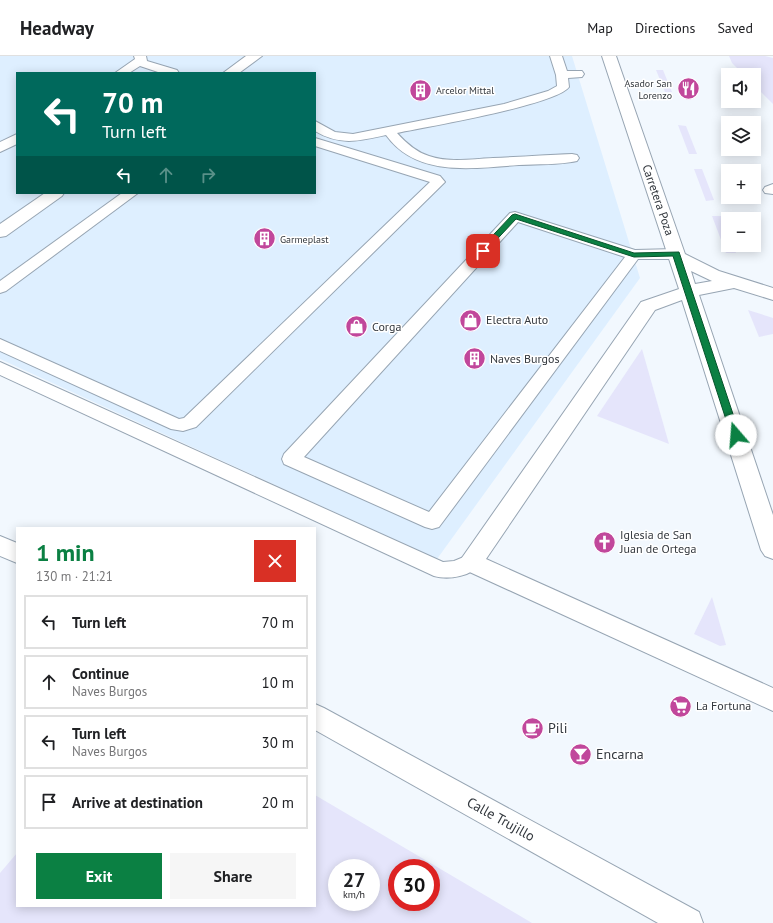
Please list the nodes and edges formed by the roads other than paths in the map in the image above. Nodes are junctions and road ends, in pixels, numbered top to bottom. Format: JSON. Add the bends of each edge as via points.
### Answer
{"nodes":[{"id":1,"x":255,"y":56,"type":"edge"},
{"id":2,"x":556,"y":56,"type":"edge"},
{"id":3,"x":609,"y":56,"type":"edge"},
{"id":4,"x":139,"y":59,"type":"edge"},
{"id":5,"x":122,"y":72,"type":"edge"},
{"id":6,"x":171,"y":72,"type":"edge"},
{"id":7,"x":231,"y":72,"type":"edge"},
{"id":8,"x":578,"y":74,"type":"dead end"},
{"id":9,"x":562,"y":75,"type":"junction"},
{"id":10,"x":316,"y":126,"type":"edge"},
{"id":11,"x":389,"y":131,"type":"junction"},
{"id":12,"x":16,"y":139,"type":"edge"},
{"id":13,"x":316,"y":142,"type":"edge"},
{"id":14,"x":0,"y":148,"type":"edge"},
{"id":15,"x":572,"y":158,"type":"dead end"},
{"id":16,"x":55,"y":194,"type":"edge"},
{"id":17,"x":130,"y":194,"type":"edge"},
{"id":18,"x":0,"y":232,"type":"edge"},
{"id":19,"x":634,"y":255,"type":"junction"},
{"id":20,"x":677,"y":255,"type":"junction"},
{"id":21,"x":734,"y":282,"type":"junction"},
{"id":22,"x":0,"y":288,"type":"edge"},
{"id":23,"x":689,"y":293,"type":"junction"},
{"id":24,"x":773,"y":294,"type":"edge"},
{"id":25,"x":0,"y":344,"type":"edge"},
{"id":26,"x":0,"y":368,"type":"edge"},
{"id":27,"x":0,"y":545,"type":"edge"},
{"id":28,"x":773,"y":550,"type":"edge"},
{"id":29,"x":16,"y":553,"type":"edge"},
{"id":30,"x":470,"y":562,"type":"junction"},
{"id":31,"x":773,"y":700,"type":"edge"},
{"id":32,"x":316,"y":717,"type":"edge"},
{"id":33,"x":688,"y":923,"type":"edge"}],
"edges":[{"from":1,"to":7,"type":"street"},
{"from":2,"to":9,"type":"lane"},
{"from":3,"to":20,"type":"street","name":"Carretera Poza"},
{"from":4,"to":5,"type":"lane"},
{"from":4,"to":6,"type":"lane"},
{"from":8,"to":9,"type":"lane"},
{"from":9,"to":11,"type":"lane","via":[[563,87],[552,94],[506,107]]},
{"from":10,"to":11,"type":"lane","via":[[331,135],[353,138]]},
{"from":11,"to":15,"type":"lane","via":[[397,143],[409,151],[425,159],[441,162],[463,164]]},
{"from":12,"to":14,"type":"lane"},
{"from":13,"to":25,"type":"lane","via":[[438,182],[190,423],[177,425]]},
{"from":16,"to":18,"type":"street"},
{"from":17,"to":22,"type":"lane"},
{"from":19,"to":19,"type":"lane","via":[[515,216],[291,459],[432,522]]},
{"from":19,"to":20,"type":"lane"},
{"from":20,"to":21,"type":"street","via":[[713,275]]},
{"from":20,"to":23,"type":"street","name":"Carretera Poza"},
{"from":21,"to":23,"type":"street"},
{"from":21,"to":24,"type":"street"},
{"from":23,"to":28,"type":"street","name":"Carretera Poza"},
{"from":23,"to":30,"type":"street","via":[[648,306]]},
{"from":26,"to":30,"type":"lane","via":[[441,570],[456,569]]},
{"from":27,"to":29,"type":"street"},
{"from":30,"to":31,"type":"street"},
{"from":32,"to":33,"type":"street","name":"Calle Trujillo"}]}
